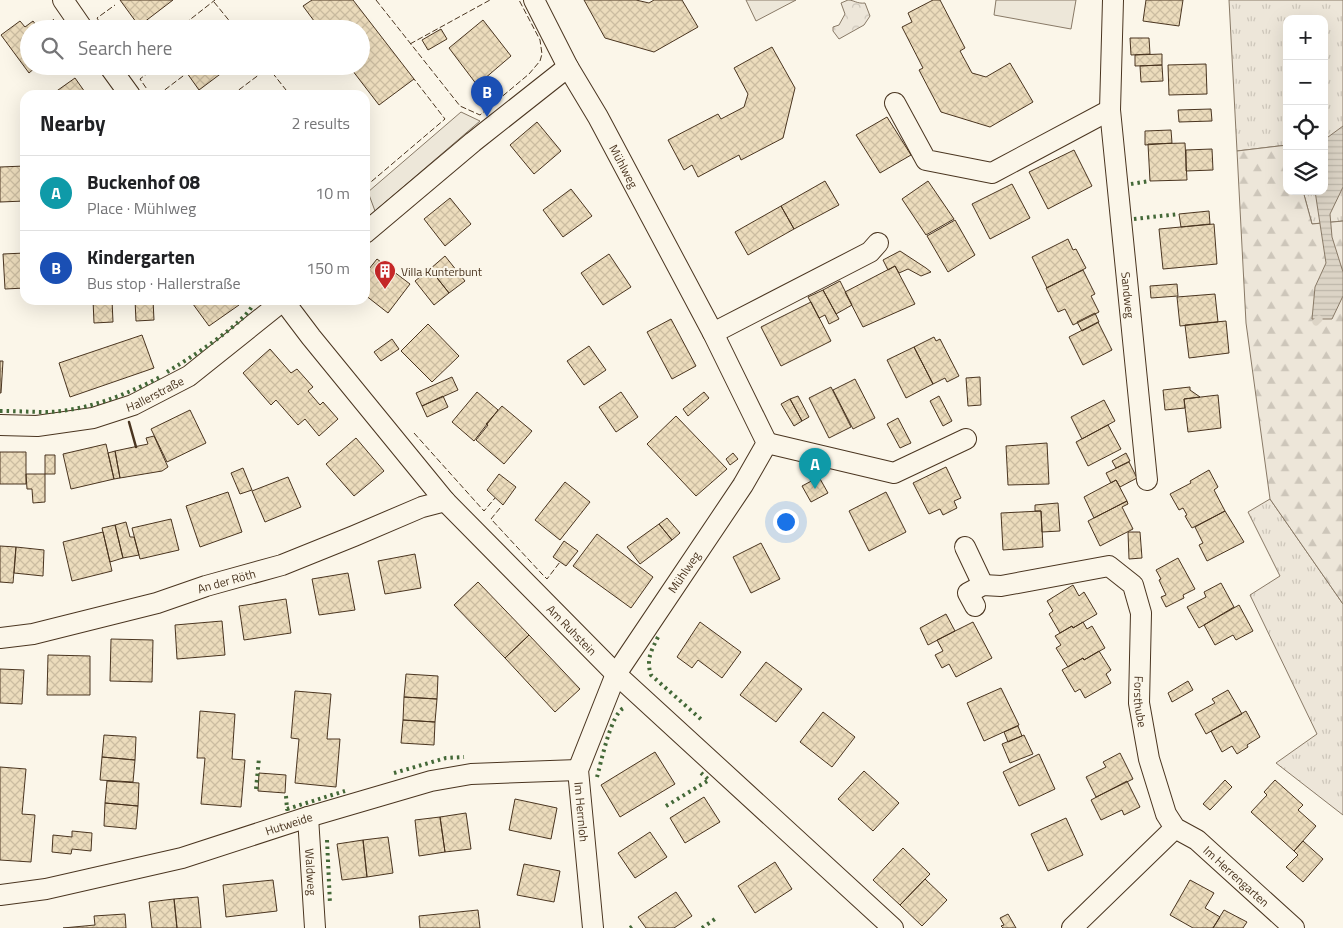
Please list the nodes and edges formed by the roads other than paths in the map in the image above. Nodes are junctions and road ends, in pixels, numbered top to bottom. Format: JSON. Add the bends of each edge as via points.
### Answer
{"nodes":[{"id":1,"x":64,"y":0,"type":"edge"},
{"id":2,"x":534,"y":0,"type":"edge"},
{"id":3,"x":1113,"y":0,"type":"edge"},
{"id":4,"x":77,"y":20,"type":"edge"},
{"id":5,"x":568,"y":67,"type":"junction"},
{"id":6,"x":116,"y":75,"type":"edge"},
{"id":7,"x":126,"y":90,"type":"edge"},
{"id":8,"x":895,"y":104,"type":"dead end"},
{"id":9,"x":1110,"y":110,"type":"junction"},
{"id":10,"x":370,"y":229,"type":"edge"},
{"id":11,"x":878,"y":243,"type":"dead end"},
{"id":12,"x":278,"y":305,"type":"edge"},
{"id":13,"x":288,"y":305,"type":"edge"},
{"id":14,"x":713,"y":333,"type":"junction"},
{"id":15,"x":0,"y":425,"type":"edge"},
{"id":16,"x":966,"y":439,"type":"dead end"},
{"id":17,"x":767,"y":443,"type":"junction"},
{"id":18,"x":1147,"y":480,"type":"dead end"},
{"id":19,"x":445,"y":501,"type":"junction"},
{"id":20,"x":965,"y":547,"type":"dead end"},
{"id":21,"x":983,"y":586,"type":"junction"},
{"id":22,"x":974,"y":606,"type":"dead end"},
{"id":23,"x":0,"y":638,"type":"edge"},
{"id":24,"x":616,"y":674,"type":"junction"},
{"id":25,"x":578,"y":770,"type":"junction"},
{"id":26,"x":308,"y":817,"type":"junction"},
{"id":27,"x":1175,"y":828,"type":"junction"},
{"id":28,"x":0,"y":895,"type":"edge"},
{"id":29,"x":883,"y":924,"type":"edge"},
{"id":30,"x":315,"y":928,"type":"edge"},
{"id":31,"x":593,"y":928,"type":"edge"},
{"id":32,"x":1072,"y":928,"type":"edge"},
{"id":33,"x":1294,"y":928,"type":"edge"}],
"edges":[{"from":1,"to":4,"type":"street"},
{"from":2,"to":5,"type":"street","name":"Mühlweg"},
{"from":3,"to":9,"type":"street","name":"Sandweg"},
{"from":5,"to":10,"type":"street"},
{"from":5,"to":14,"type":"street","name":"Mühlweg"},
{"from":6,"to":7,"type":"street"},
{"from":8,"to":9,"type":"street","via":[[926,160],[992,173]]},
{"from":9,"to":18,"type":"street","name":"Sandweg"},
{"from":11,"to":14,"type":"street","via":[[870,252]]},
{"from":12,"to":15,"type":"street","name":"Hallerstraße","via":[[189,376],[133,405],[93,418],[37,426]]},
{"from":13,"to":19,"type":"street","name":"Am Ruhstein"},
{"from":14,"to":17,"type":"street","name":"Mühlweg"},
{"from":16,"to":17,"type":"street","via":[[894,473]]},
{"from":17,"to":24,"type":"street","name":"Mühlweg","via":[[743,485]]},
{"from":19,"to":23,"type":"street","name":"An der Röth","via":[[422,507],[282,565],[157,603],[33,634]]},
{"from":19,"to":24,"type":"street","name":"Am Ruhstein"},
{"from":20,"to":21,"type":"street"},
{"from":21,"to":22,"type":"street","via":[[968,593]]},
{"from":21,"to":27,"type":"street","name":"Forsthube","via":[[1001,586],[1109,566],[1133,585],[1141,613],[1139,703],[1149,759],[1166,814]]},
{"from":24,"to":25,"type":"street","name":"Im Herrnloh"},
{"from":24,"to":29,"type":"street","name":"Am Ruhstein"},
{"from":25,"to":26,"type":"street","name":"Hutweide","via":[[463,775],[431,781]]},
{"from":25,"to":31,"type":"street","name":"Im Herrnloh"},
{"from":26,"to":28,"type":"street","name":"Hutweide","via":[[182,858],[46,889]]},
{"from":26,"to":30,"type":"street","name":"Waldweg"},
{"from":27,"to":32,"type":"street"},
{"from":27,"to":33,"type":"street","name":"Im Herrengarten","via":[[1197,840]]}]}
